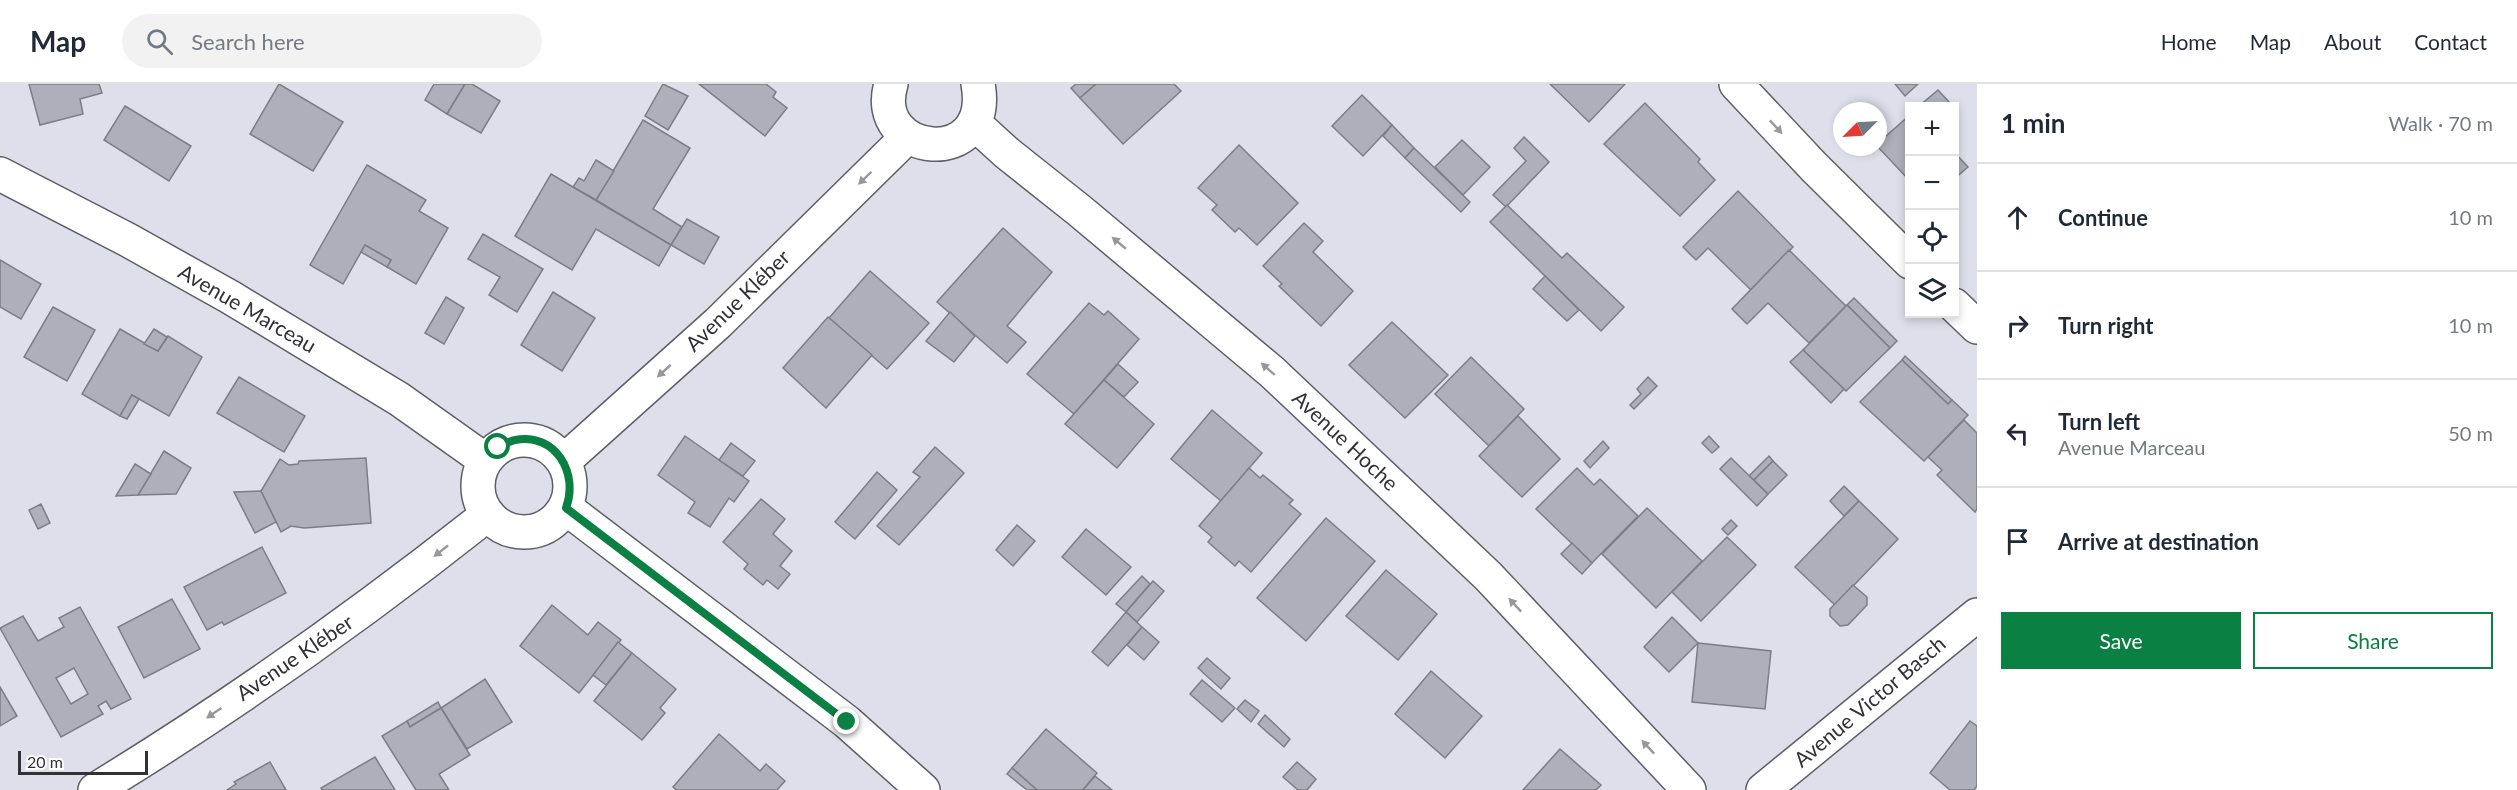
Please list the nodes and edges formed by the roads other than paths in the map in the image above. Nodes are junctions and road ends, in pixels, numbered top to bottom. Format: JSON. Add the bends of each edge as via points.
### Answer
{"nodes":[{"id":1,"x":891,"y":84,"type":"edge"},
{"id":2,"x":978,"y":84,"type":"edge"},
{"id":3,"x":1736,"y":84,"type":"edge"},
{"id":4,"x":974,"y":123,"type":"junction"},
{"id":5,"x":907,"y":137,"type":"junction"},
{"id":6,"x":0,"y":174,"type":"edge"},
{"id":7,"x":1905,"y":257,"type":"edge"},
{"id":8,"x":1959,"y":310,"type":"edge"},
{"id":9,"x":1977,"y":327,"type":"edge"},
{"id":10,"x":484,"y":460,"type":"junction"},
{"id":11,"x":564,"y":461,"type":"junction"},
{"id":12,"x":566,"y":508,"type":"junction"},
{"id":13,"x":488,"y":515,"type":"junction"},
{"id":14,"x":1977,"y":615,"type":"edge"},
{"id":15,"x":95,"y":790,"type":"edge"},
{"id":16,"x":923,"y":790,"type":"edge"},
{"id":17,"x":1689,"y":790,"type":"edge"},
{"id":18,"x":1763,"y":790,"type":"edge"}],
"edges":[{"from":1,"to":5,"type":"street","via":[[890,114]]},
{"from":2,"to":4,"type":"street","via":[[981,102]]},
{"from":3,"to":7,"type":"street","one_way":true},
{"from":4,"to":5,"type":"street","via":[[963,136],[944,145],[924,145]]},
{"from":17,"to":4,"type":"street","name":"Avenue Hoche","one_way":true,"via":[[1488,576],[1272,372]]},
{"from":5,"to":11,"type":"street","name":"Avenue Kléber","one_way":true,"via":[[718,322]]},
{"from":6,"to":10,"type":"street","name":"Avenue Marceau","via":[[240,303],[399,399]]},
{"from":8,"to":9,"type":"street"},
{"from":10,"to":11,"type":"street","via":[[498,447],[515,440],[534,440],[551,447]]},
{"from":10,"to":13,"type":"street","via":[[478,479],[479,498]]},
{"from":11,"to":12,"type":"street","via":[[571,484]]},
{"from":12,"to":13,"type":"street","via":[[554,522],[537,531],[519,532],[502,527]]},
{"from":12,"to":16,"type":"street","via":[[847,722]]},
{"from":13,"to":15,"type":"street","name":"Avenue Kléber","one_way":true,"via":[[380,599],[152,756]]},
{"from":14,"to":18,"type":"street","name":"Avenue Victor Basch"}]}
